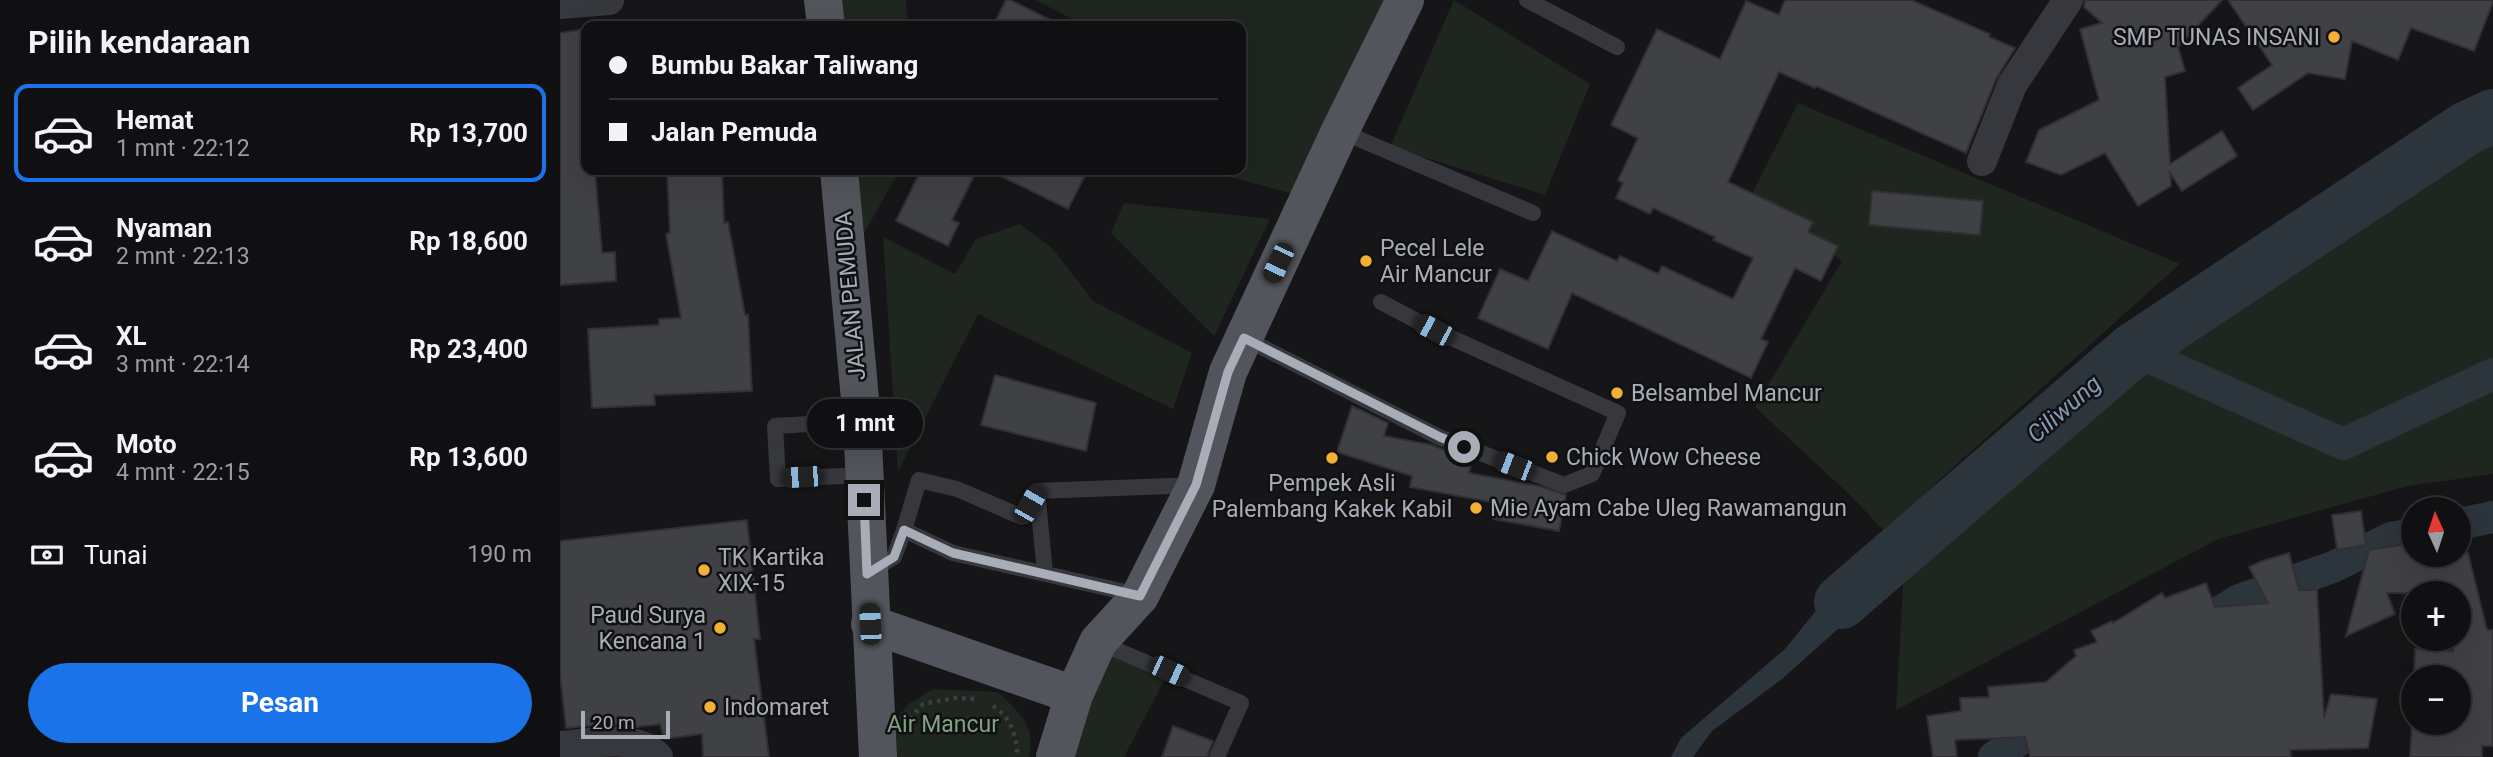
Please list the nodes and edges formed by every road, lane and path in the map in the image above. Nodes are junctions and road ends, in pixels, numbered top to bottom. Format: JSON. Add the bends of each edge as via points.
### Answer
{"nodes":[{"id":1,"x":609,"y":0,"type":"edge"},
{"id":2,"x":823,"y":0,"type":"edge"},
{"id":3,"x":1405,"y":0,"type":"edge"},
{"id":4,"x":1527,"y":0,"type":"edge"},
{"id":5,"x":2068,"y":0,"type":"edge"},
{"id":6,"x":560,"y":4,"type":"edge"},
{"id":7,"x":825,"y":21,"type":"edge"},
{"id":8,"x":1617,"y":47,"type":"dead end"},
{"id":9,"x":1340,"y":131,"type":"junction"},
{"id":10,"x":1982,"y":161,"type":"dead end"},
{"id":11,"x":839,"y":175,"type":"edge"},
{"id":12,"x":1532,"y":213,"type":"dead end"},
{"id":13,"x":1381,"y":302,"type":"dead end"},
{"id":14,"x":1244,"y":338,"type":"junction"},
{"id":15,"x":862,"y":421,"type":"junction"},
{"id":16,"x":863,"y":475,"type":"junction"},
{"id":17,"x":1196,"y":485,"type":"junction"},
{"id":18,"x":1037,"y":491,"type":"junction"},
{"id":19,"x":904,"y":530,"type":"junction"},
{"id":20,"x":1045,"y":573,"type":"junction"},
{"id":21,"x":867,"y":574,"type":"junction"},
{"id":22,"x":1140,"y":596,"type":"junction"},
{"id":23,"x":870,"y":624,"type":"junction"},
{"id":24,"x":1098,"y":642,"type":"junction"},
{"id":25,"x":1074,"y":695,"type":"junction"},
{"id":26,"x":907,"y":722,"type":"dead end"},
{"id":27,"x":560,"y":746,"type":"edge"},
{"id":28,"x":658,"y":757,"type":"edge"},
{"id":29,"x":878,"y":757,"type":"edge"},
{"id":30,"x":1017,"y":757,"type":"edge"},
{"id":31,"x":1055,"y":757,"type":"edge"},
{"id":32,"x":1217,"y":757,"type":"edge"}],
"edges":[{"from":1,"to":6,"type":"street"},
{"from":2,"to":7,"type":"main road"},
{"from":3,"to":9,"type":"main road"},
{"from":4,"to":8,"type":"lane"},
{"from":5,"to":10,"type":"street","via":[[2012,85]]},
{"from":9,"to":12,"type":"lane"},
{"from":9,"to":14,"type":"main road"},
{"from":11,"to":15,"type":"main road","name":"JALAN PEMUDA"},
{"from":13,"to":14,"type":"lane","via":[[1618,413],[1592,474],[1564,485],[1440,437]]},
{"from":14,"to":17,"type":"main road","via":[[1228,372]]},
{"from":15,"to":16,"type":"main road","name":"JALAN PEMUDA"},
{"from":15,"to":16,"type":"lane","via":[[775,426],[778,479]]},
{"from":16,"to":21,"type":"main road","name":"JALAN PEMUDA"},
{"from":17,"to":18,"type":"lane"},
{"from":17,"to":22,"type":"main road"},
{"from":18,"to":19,"type":"lane","via":[[1022,517],[957,489],[919,480]]},
{"from":18,"to":20,"type":"lane"},
{"from":19,"to":20,"type":"lane","via":[[953,553]]},
{"from":19,"to":21,"type":"lane","via":[[894,557]]},
{"from":20,"to":22,"type":"lane"},
{"from":21,"to":23,"type":"main road","name":"JALAN PEMUDA"},
{"from":22,"to":24,"type":"main road"},
{"from":23,"to":25,"type":"main road"},
{"from":23,"to":29,"type":"main road","name":"JALAN PEMUDA"},
{"from":24,"to":25,"type":"main road"},
{"from":24,"to":32,"type":"lane","via":[[1241,703]]},
{"from":25,"to":31,"type":"main road"},
{"from":26,"to":30,"type":"path","via":[[923,704],[975,699],[996,707],[1008,722],[1017,740]]},
{"from":27,"to":28,"type":"street","via":[[629,742]]}]}
